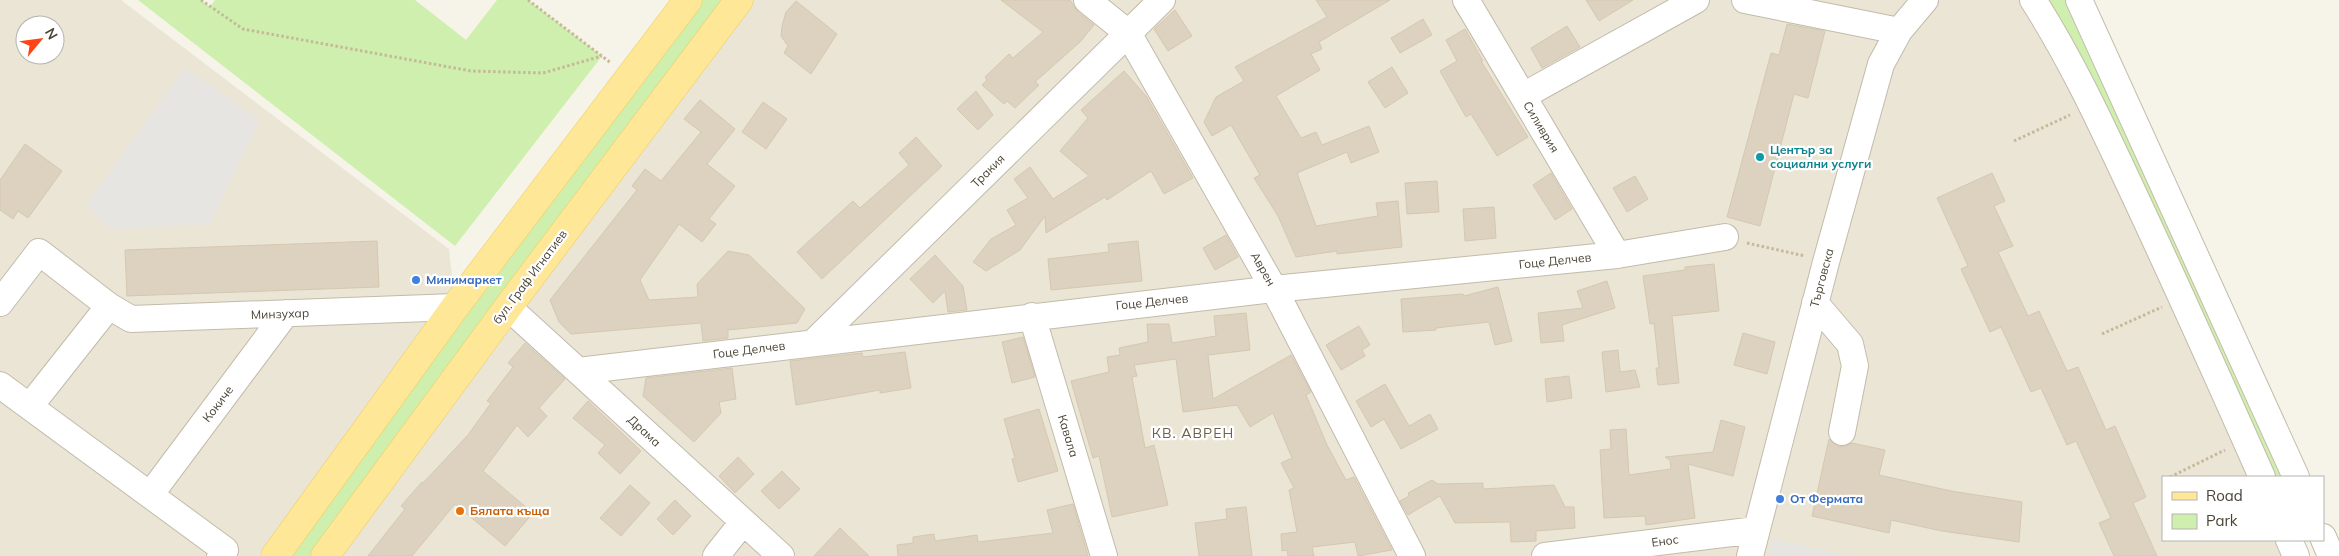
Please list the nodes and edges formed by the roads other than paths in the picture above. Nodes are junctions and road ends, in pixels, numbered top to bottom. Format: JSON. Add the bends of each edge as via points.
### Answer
{"nodes":[{"id":1,"x":688,"y":0,"type":"edge"},
{"id":2,"x":739,"y":0,"type":"edge"},
{"id":3,"x":1087,"y":0,"type":"edge"},
{"id":4,"x":1162,"y":0,"type":"edge"},
{"id":5,"x":1466,"y":0,"type":"edge"},
{"id":6,"x":1696,"y":0,"type":"edge"},
{"id":7,"x":1745,"y":0,"type":"edge"},
{"id":8,"x":2033,"y":0,"type":"edge"},
{"id":9,"x":2079,"y":0,"type":"edge"},
{"id":10,"x":1925,"y":4,"type":"edge"},
{"id":11,"x":1899,"y":31,"type":"junction"},
{"id":12,"x":1128,"y":33,"type":"junction"},
{"id":13,"x":1523,"y":96,"type":"junction"},
{"id":14,"x":1725,"y":237,"type":"road end"},
{"id":15,"x":1617,"y":255,"type":"junction"},
{"id":16,"x":1274,"y":289,"type":"junction"},
{"id":17,"x":0,"y":303,"type":"edge"},
{"id":18,"x":1816,"y":303,"type":"junction"},
{"id":19,"x":109,"y":306,"type":"junction"},
{"id":20,"x":455,"y":307,"type":"junction"},
{"id":21,"x":508,"y":307,"type":"junction"},
{"id":22,"x":286,"y":313,"type":"junction"},
{"id":23,"x":1032,"y":316,"type":"junction"},
{"id":24,"x":814,"y":342,"type":"junction"},
{"id":25,"x":578,"y":370,"type":"junction"},
{"id":26,"x":0,"y":384,"type":"edge"},
{"id":27,"x":30,"y":406,"type":"junction"},
{"id":28,"x":1842,"y":432,"type":"dead end"},
{"id":29,"x":2262,"y":476,"type":"edge"},
{"id":30,"x":2296,"y":476,"type":"edge"},
{"id":31,"x":150,"y":495,"type":"junction"},
{"id":32,"x":743,"y":522,"type":"junction"},
{"id":33,"x":1756,"y":530,"type":"junction"},
{"id":34,"x":2324,"y":539,"type":"edge"},
{"id":35,"x":2289,"y":541,"type":"edge"},
{"id":36,"x":220,"y":556,"type":"edge"},
{"id":37,"x":275,"y":556,"type":"edge"},
{"id":38,"x":325,"y":556,"type":"edge"},
{"id":39,"x":716,"y":556,"type":"edge"},
{"id":40,"x":781,"y":556,"type":"edge"},
{"id":41,"x":1104,"y":556,"type":"edge"},
{"id":42,"x":1412,"y":556,"type":"edge"},
{"id":43,"x":1545,"y":556,"type":"edge"},
{"id":44,"x":1750,"y":556,"type":"edge"},
{"id":45,"x":2296,"y":556,"type":"edge"},
{"id":46,"x":2331,"y":556,"type":"edge"}],
"edges":[{"from":1,"to":20,"type":"main road"},
{"from":2,"to":21,"type":"main road","name":"бул. Граф Игнатиев"},
{"from":3,"to":12,"type":"street","name":"Аврен"},
{"from":4,"to":12,"type":"street","name":"Тракия"},
{"from":5,"to":13,"type":"street","name":"Силиврия"},
{"from":6,"to":13,"type":"street"},
{"from":7,"to":11,"type":"street"},
{"from":8,"to":29,"type":"street","via":[[2054,32],[2092,105]]},
{"from":9,"to":30,"type":"street"},
{"from":10,"to":11,"type":"street","name":"Търговска"},
{"from":11,"to":18,"type":"street","name":"Търговска","via":[[1881,64]]},
{"from":12,"to":16,"type":"street","name":"Аврен"},
{"from":12,"to":24,"type":"street","name":"Тракия"},
{"from":13,"to":15,"type":"street","name":"Силиврия"},
{"from":14,"to":15,"type":"street","name":"Гоце Делчев"},
{"from":15,"to":16,"type":"street","name":"Гоце Делчев"},
{"from":16,"to":23,"type":"street","name":"Гоце Делчев"},
{"from":16,"to":42,"type":"street","name":"Аврен"},
{"from":17,"to":19,"type":"street","name":"Минзухар","via":[[39,252]]},
{"from":18,"to":28,"type":"street","via":[[1850,344],[1856,366]]},
{"from":18,"to":33,"type":"street","name":"Търговска"},
{"from":19,"to":22,"type":"street","name":"Минзухар","via":[[131,319]]},
{"from":19,"to":27,"type":"street"},
{"from":20,"to":21,"type":"main road"},
{"from":20,"to":22,"type":"street","name":"Минзухар"},
{"from":20,"to":37,"type":"main road"},
{"from":21,"to":25,"type":"street","name":"Драма"},
{"from":21,"to":38,"type":"main road","name":"бул. Граф Игнатиев"},
{"from":22,"to":31,"type":"street","name":"Кокиче"},
{"from":23,"to":24,"type":"street","name":"Гоце Делчев"},
{"from":23,"to":41,"type":"street","name":"Кавала"},
{"from":24,"to":25,"type":"street","name":"Гоце Делчев"},
{"from":25,"to":32,"type":"street","name":"Драма"},
{"from":26,"to":27,"type":"street"},
{"from":27,"to":31,"type":"street"},
{"from":31,"to":36,"type":"street","via":[[225,550]]},
{"from":32,"to":39,"type":"street"},
{"from":32,"to":40,"type":"street","name":"Драма"},
{"from":33,"to":43,"type":"street","name":"Енос"},
{"from":33,"to":44,"type":"street","name":"Търговска"},
{"from":34,"to":46,"type":"street"},
{"from":35,"to":45,"type":"street"}]}
